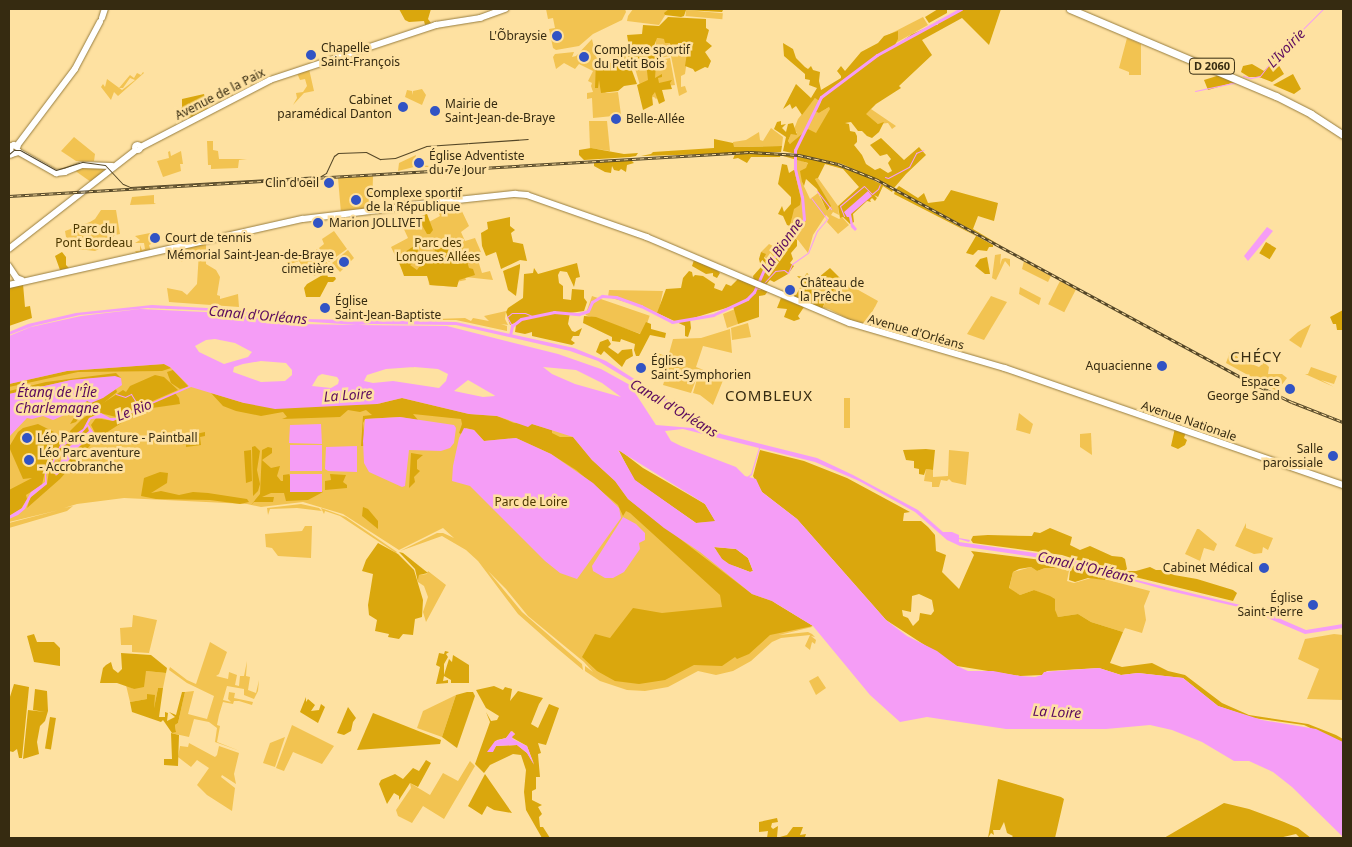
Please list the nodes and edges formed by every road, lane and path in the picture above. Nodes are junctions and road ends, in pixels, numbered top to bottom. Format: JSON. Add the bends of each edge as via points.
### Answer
{"nodes":[{"id":1,"x":105,"y":9,"type":"edge"},
{"id":2,"x":506,"y":9,"type":"edge"},
{"id":3,"x":1070,"y":9,"type":"edge"},
{"id":4,"x":1076,"y":9,"type":"edge"},
{"id":5,"x":1343,"y":134,"type":"edge"},
{"id":6,"x":17,"y":146,"type":"junction"},
{"id":7,"x":138,"y":147,"type":"junction"},
{"id":8,"x":13,"y":154,"type":"edge"},
{"id":9,"x":109,"y":168,"type":"junction"},
{"id":10,"x":9,"y":248,"type":"edge"},
{"id":11,"x":9,"y":267,"type":"edge"},
{"id":12,"x":14,"y":282,"type":"edge"},
{"id":13,"x":1052,"y":384,"type":"joint"},
{"id":14,"x":1343,"y":484,"type":"edge"}],
"edges":[{"from":1,"to":6,"type":"main road","via":[[75,69]]},
{"from":2,"to":7,"type":"main road","name":"Avenue de la Paix","via":[[480,18],[436,25],[264,82]]},
{"from":3,"to":5,"type":"highway","number":"D 2060","via":[[1276,96]]},
{"from":4,"to":5,"type":"highway","number":"D 2060","via":[[1280,96],[1305,108]]},
{"from":6,"to":8,"type":"main road"},
{"from":6,"to":8,"type":"main road","via":[[10,147]]},
{"from":7,"to":9,"type":"main road"},
{"from":7,"to":9,"type":"main road"},
{"from":8,"to":9,"type":"main road","via":[[56,174],[82,166]]},
{"from":9,"to":10,"type":"main road"},
{"from":11,"to":12,"type":"main road"},
{"from":12,"to":13,"type":"main road","name":"Avenue d'Orléans","via":[[303,219],[524,194],[647,237],[850,323]]},
{"from":13,"to":14,"type":"main road","name":"Avenue Nationale"}]}
